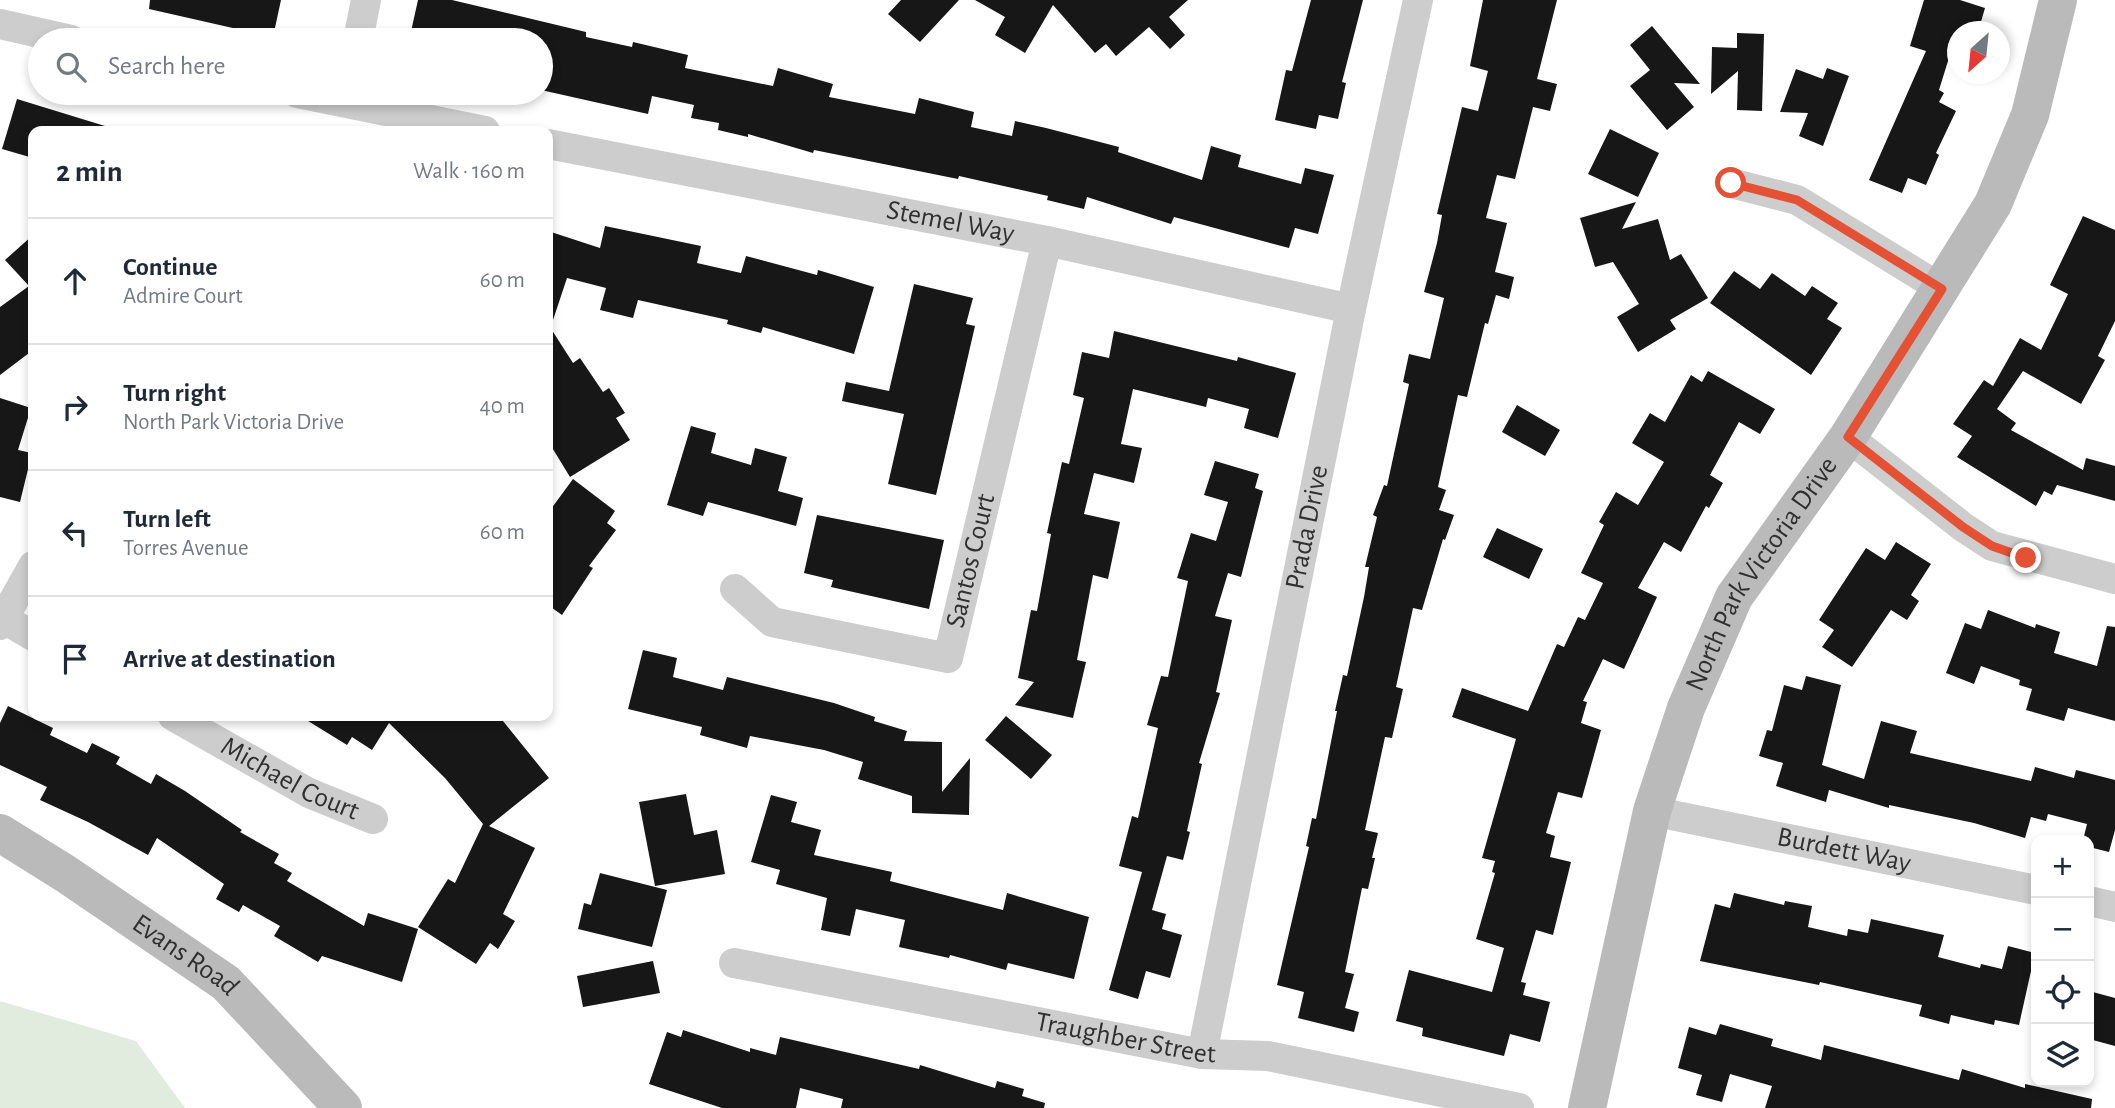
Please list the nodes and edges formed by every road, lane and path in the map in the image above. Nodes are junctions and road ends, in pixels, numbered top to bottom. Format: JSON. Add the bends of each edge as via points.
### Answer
{"nodes":[{"id":1,"x":366,"y":0,"type":"edge"},
{"id":2,"x":1418,"y":0,"type":"edge"},
{"id":3,"x":2058,"y":0,"type":"edge"},
{"id":4,"x":0,"y":24,"type":"edge"},
{"id":5,"x":360,"y":28,"type":"edge"},
{"id":6,"x":28,"y":30,"type":"edge"},
{"id":7,"x":376,"y":105,"type":"edge"},
{"id":8,"x":464,"y":126,"type":"edge"},
{"id":9,"x":553,"y":145,"type":"edge"},
{"id":10,"x":1731,"y":183,"type":"dead end"},
{"id":11,"x":1047,"y":241,"type":"junction"},
{"id":12,"x":1942,"y":289,"type":"junction"},
{"id":13,"x":1351,"y":309,"type":"junction"},
{"id":14,"x":1848,"y":437,"type":"junction"},
{"id":15,"x":28,"y":575,"type":"edge"},
{"id":16,"x":2115,"y":579,"type":"edge"},
{"id":17,"x":735,"y":589,"type":"dead end"},
{"id":18,"x":2,"y":622,"type":"edge"},
{"id":19,"x":28,"y":634,"type":"edge"},
{"id":20,"x":182,"y":721,"type":"edge"},
{"id":21,"x":1652,"y":811,"type":"junction"},
{"id":22,"x":373,"y":818,"type":"dead end"},
{"id":23,"x":0,"y":833,"type":"edge"},
{"id":24,"x":2031,"y":889,"type":"edge"},
{"id":25,"x":2094,"y":902,"type":"edge"},
{"id":26,"x":2115,"y":906,"type":"edge"},
{"id":27,"x":734,"y":963,"type":"dead end"},
{"id":28,"x":1202,"y":1054,"type":"junction"},
{"id":29,"x":343,"y":1108,"type":"edge"},
{"id":30,"x":1519,"y":1108,"type":"edge"},
{"id":31,"x":1587,"y":1108,"type":"edge"}],
"edges":[{"from":1,"to":5,"type":"street"},
{"from":2,"to":13,"type":"street","name":"Prada Drive"},
{"from":3,"to":12,"type":"main road","name":"North Park Victoria Drive","via":[[2030,115],[1993,204]]},
{"from":4,"to":6,"type":"street"},
{"from":7,"to":8,"type":"street"},
{"from":9,"to":11,"type":"street","name":"Stemel Way"},
{"from":10,"to":12,"type":"street","via":[[1797,200]]},
{"from":11,"to":13,"type":"street","name":"Stemel Way"},
{"from":11,"to":17,"type":"street","name":"Santos Court","via":[[948,658],[772,622]]},
{"from":12,"to":14,"type":"main road","name":"North Park Victoria Drive"},
{"from":13,"to":28,"type":"street","name":"Prada Drive"},
{"from":14,"to":16,"type":"street","via":[[1992,546]]},
{"from":14,"to":21,"type":"main road","name":"North Park Victoria Drive","via":[[1734,597],[1686,708]]},
{"from":15,"to":18,"type":"street"},
{"from":18,"to":19,"type":"street"},
{"from":20,"to":22,"type":"street","name":"Michael Court","via":[[309,793]]},
{"from":21,"to":24,"type":"street","name":"Burdett Way"},
{"from":21,"to":31,"type":"main road","name":"North Park Victoria Drive"},
{"from":23,"to":29,"type":"main road","name":"Evans Road","via":[[226,983]]},
{"from":25,"to":26,"type":"street"},
{"from":27,"to":28,"type":"street","name":"Traughber Street"},
{"from":28,"to":30,"type":"street","name":"Traughber Street","via":[[1268,1056]]}]}
